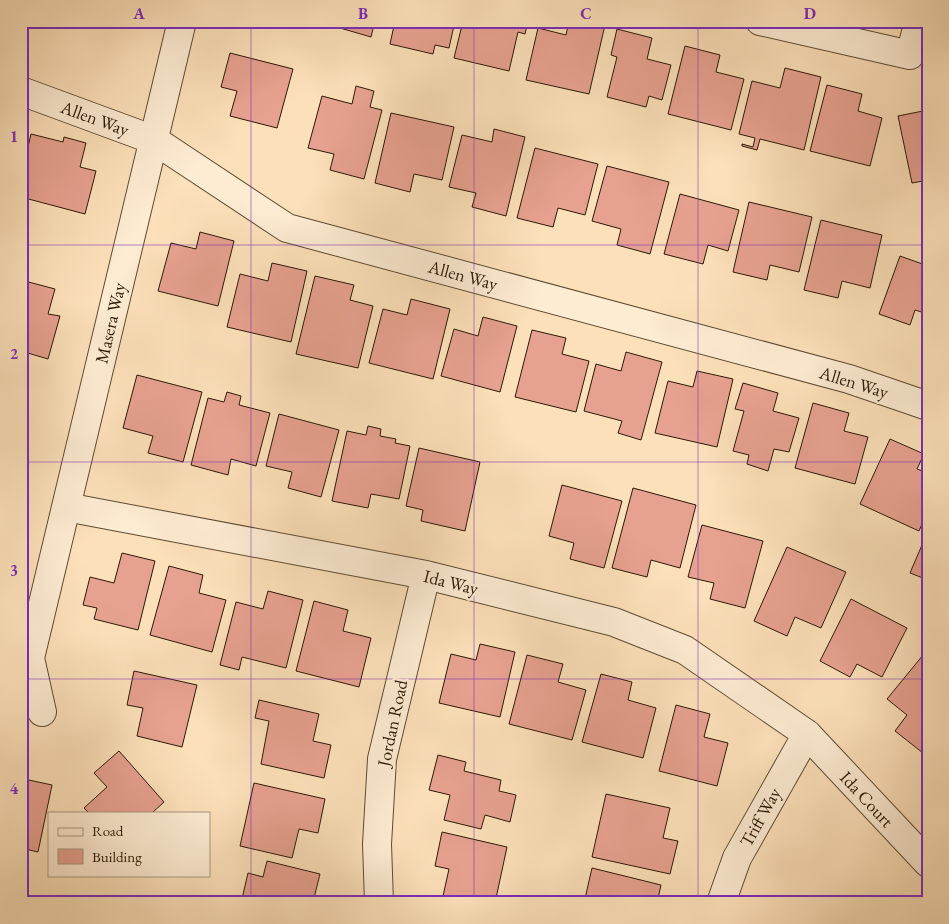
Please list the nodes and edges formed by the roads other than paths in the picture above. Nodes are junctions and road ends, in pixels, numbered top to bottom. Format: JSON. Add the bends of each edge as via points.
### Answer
{"nodes":[{"id":1,"x":182,"y":21,"type":"edge"},
{"id":2,"x":760,"y":21,"type":"edge"},
{"id":3,"x":919,"y":21,"type":"edge"},
{"id":4,"x":21,"y":91,"type":"edge"},
{"id":5,"x":154,"y":140,"type":"junction"},
{"id":6,"x":928,"y":406,"type":"edge"},
{"id":7,"x":66,"y":507,"type":"junction"},
{"id":8,"x":426,"y":575,"type":"junction"},
{"id":9,"x":42,"y":712,"type":"dead end"},
{"id":10,"x":807,"y":734,"type":"junction"},
{"id":11,"x":928,"y":864,"type":"edge"},
{"id":12,"x":380,"y":903,"type":"edge"},
{"id":13,"x":721,"y":903,"type":"edge"}],
"edges":[{"from":1,"to":5,"type":"street","name":"Masera Way"},
{"from":2,"to":3,"type":"street","via":[[910,56]]},
{"from":4,"to":5,"type":"street","name":"Allen Way"},
{"from":5,"to":6,"type":"street","name":"Allen Way","via":[[287,228],[849,379]]},
{"from":5,"to":7,"type":"street","name":"Masera Way"},
{"from":7,"to":8,"type":"street","name":"Ida Way"},
{"from":7,"to":9,"type":"street","name":"Masera Way","via":[[30,658]]},
{"from":8,"to":10,"type":"street","name":"Ida Way","via":[[614,622],[686,650]]},
{"from":8,"to":12,"type":"street","name":"Jordan Road","via":[[382,759],[377,844]]},
{"from":10,"to":11,"type":"street","name":"Ida Court"},
{"from":10,"to":13,"type":"street","name":"Triff Way","via":[[737,858]]}]}
